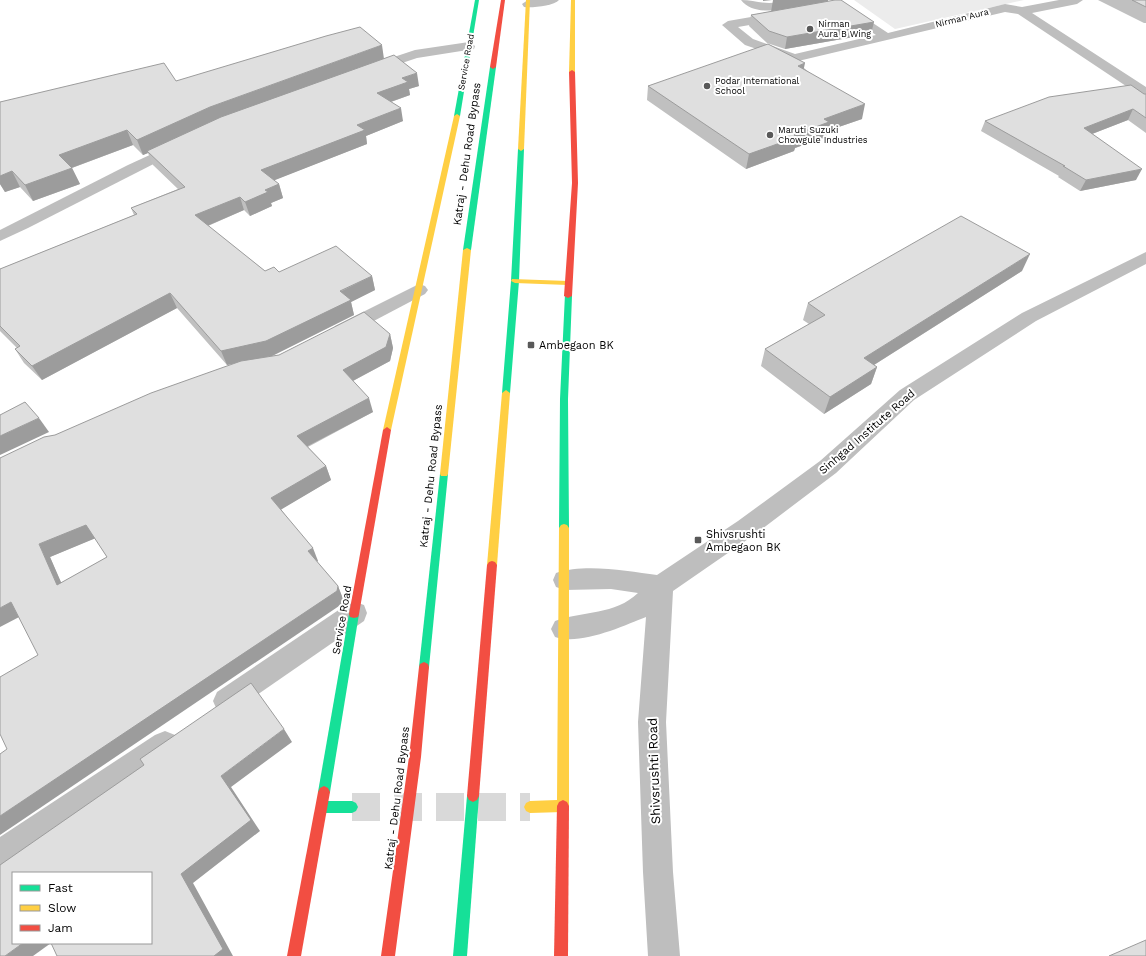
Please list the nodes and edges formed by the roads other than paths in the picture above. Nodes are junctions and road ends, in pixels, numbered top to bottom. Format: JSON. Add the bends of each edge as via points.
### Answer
{"nodes":[{"id":1,"x":477,"y":0,"type":"edge"},
{"id":2,"x":503,"y":0,"type":"edge"},
{"id":3,"x":553,"y":0,"type":"edge"},
{"id":4,"x":573,"y":0,"type":"edge"},
{"id":5,"x":747,"y":0,"type":"edge"},
{"id":6,"x":1036,"y":0,"type":"edge"},
{"id":7,"x":1077,"y":0,"type":"edge"},
{"id":8,"x":528,"y":2,"type":"edge"},
{"id":9,"x":807,"y":5,"type":"edge"},
{"id":10,"x":832,"y":6,"type":"edge"},
{"id":11,"x":1005,"y":8,"type":"junction"},
{"id":12,"x":1022,"y":11,"type":"junction"},
{"id":13,"x":886,"y":37,"type":"junction"},
{"id":14,"x":469,"y":46,"type":"junction"},
{"id":15,"x":357,"y":74,"type":"edge"},
{"id":16,"x":1146,"y":93,"type":"edge"},
{"id":17,"x":191,"y":140,"type":"edge"},
{"id":18,"x":0,"y":236,"type":"edge"},
{"id":19,"x":1146,"y":257,"type":"edge"},
{"id":20,"x":514,"y":281,"type":"junction"},
{"id":21,"x":568,"y":282,"type":"junction"},
{"id":22,"x":419,"y":290,"type":"junction"},
{"id":23,"x":324,"y":339,"type":"edge"},
{"id":24,"x":564,"y":580,"type":"junction"},
{"id":25,"x":660,"y":586,"type":"junction"},
{"id":26,"x":355,"y":613,"type":"junction"},
{"id":27,"x":564,"y":629,"type":"junction"},
{"id":28,"x":563,"y":806,"type":"junction"},
{"id":29,"x":322,"y":807,"type":"junction"},
{"id":30,"x":352,"y":807,"type":"tunnel mouth"},
{"id":31,"x":530,"y":807,"type":"tunnel mouth"},
{"id":32,"x":0,"y":855,"type":"edge"},
{"id":33,"x":294,"y":956,"type":"edge"},
{"id":34,"x":388,"y":956,"type":"edge"},
{"id":35,"x":460,"y":956,"type":"edge"},
{"id":36,"x":561,"y":956,"type":"edge"},
{"id":37,"x":664,"y":956,"type":"edge"}],
"edges":[{"from":1,"to":14,"type":"main road","name":"Service Road"},
{"from":2,"to":34,"type":"main road","name":"Katraj - Dehu Road Bypass","via":[[470,216],[415,757]]},
{"from":3,"to":8,"type":"street"},
{"from":4,"to":21,"type":"main road","via":[[572,92],[575,183]]},
{"from":5,"to":9,"type":"street","via":[[764,8]]},
{"from":6,"to":11,"type":"street"},
{"from":7,"to":12,"type":"street"},
{"from":8,"to":20,"type":"main road"},
{"from":9,"to":13,"type":"street","name":"Nirman Aura","via":[[728,25],[749,42],[794,58]]},
{"from":10,"to":13,"type":"street","via":[[840,5]]},
{"from":11,"to":12,"type":"street","name":"Nirman Aura"},
{"from":11,"to":13,"type":"street","name":"Nirman Aura"},
{"from":12,"to":16,"type":"street"},
{"from":14,"to":15,"type":"street","via":[[415,54]]},
{"from":14,"to":22,"type":"main road","name":"Service Road","via":[[456,125]]},
{"from":17,"to":18,"type":"street"},
{"from":19,"to":25,"type":"street","name":"Sinhgad Institute Road","via":[[1029,317],[907,395],[828,467],[746,528]]},
{"from":20,"to":21,"type":"main road"},
{"from":20,"to":35,"type":"main road"},
{"from":21,"to":24,"type":"main road","via":[[564,398]]},
{"from":22,"to":23,"type":"street"},
{"from":22,"to":26,"type":"main road","name":"Service Road","via":[[398,374],[378,474]]},
{"from":24,"to":25,"type":"street","via":[[611,579]]},
{"from":24,"to":27,"type":"main road"},
{"from":25,"to":27,"type":"street","name":"Sinhgad Institute Road","via":[[638,609],[606,622]]},
{"from":25,"to":37,"type":"street","name":"Shivsrushti Road","via":[[652,722]]},
{"from":26,"to":29,"type":"main road","name":"Service Road"},
{"from":26,"to":32,"type":"street"},
{"from":27,"to":28,"type":"main road"},
{"from":28,"to":31,"type":"main road"},
{"from":28,"to":36,"type":"main road"},
{"from":29,"to":30,"type":"main road"},
{"from":29,"to":33,"type":"main road","name":"Service Road"}]}
